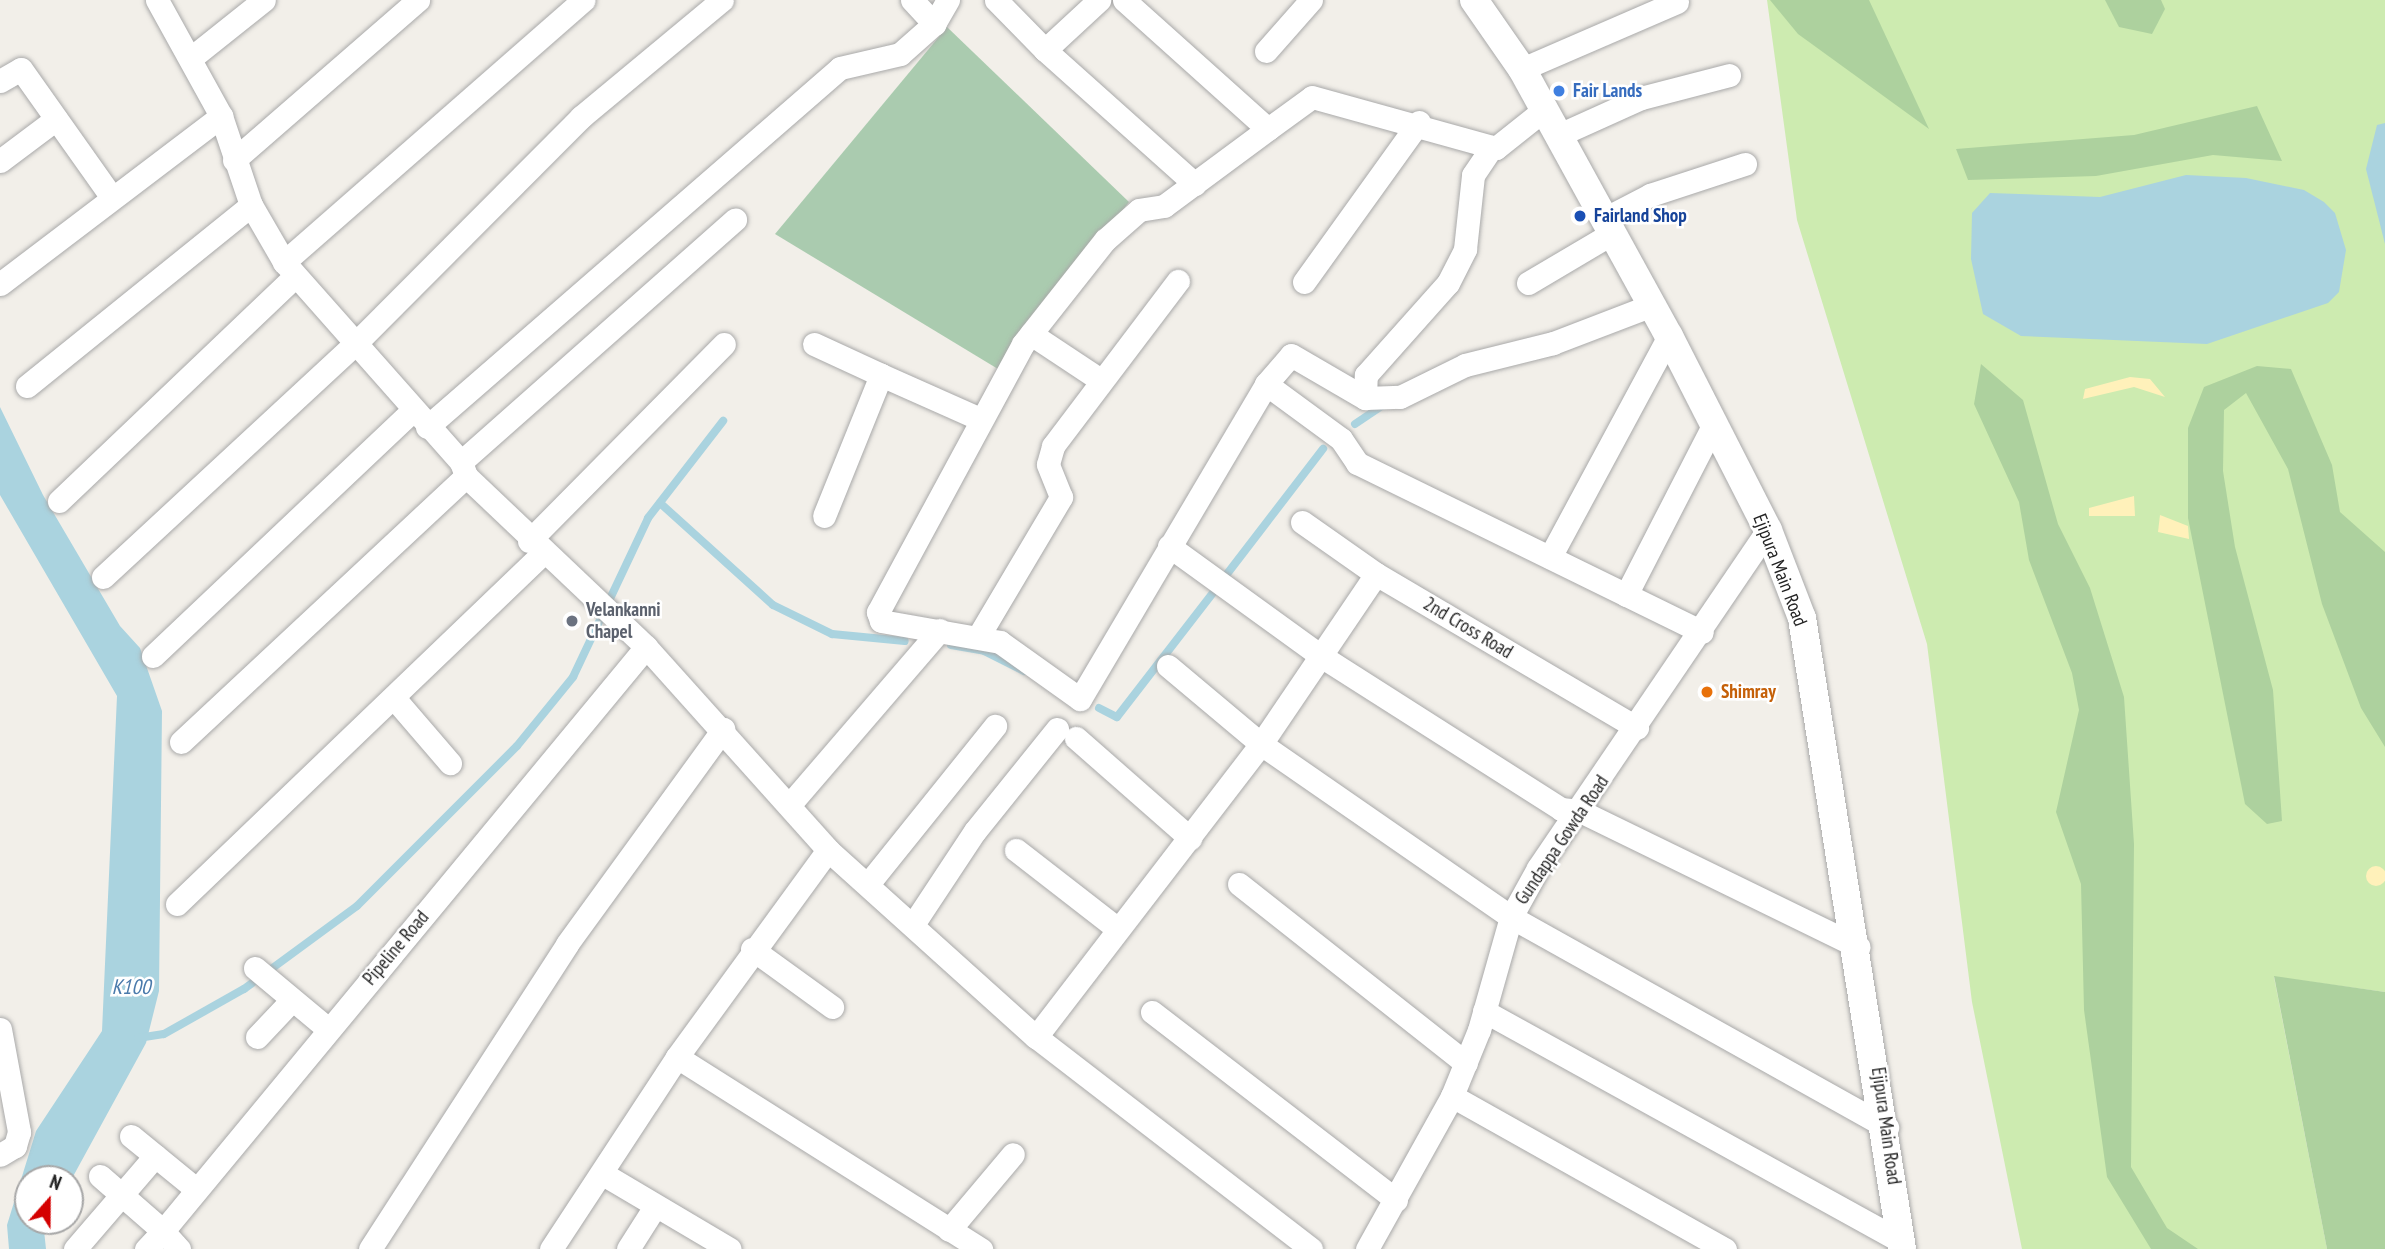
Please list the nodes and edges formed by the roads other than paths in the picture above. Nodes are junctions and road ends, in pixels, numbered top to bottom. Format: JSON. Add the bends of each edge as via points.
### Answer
{"nodes":[{"id":1,"x":157,"y":0,"type":"edge"},
{"id":2,"x":264,"y":0,"type":"edge"},
{"id":3,"x":418,"y":0,"type":"edge"},
{"id":4,"x":583,"y":0,"type":"edge"},
{"id":5,"x":722,"y":0,"type":"edge"},
{"id":6,"x":912,"y":0,"type":"edge"},
{"id":7,"x":948,"y":0,"type":"edge"},
{"id":8,"x":996,"y":0,"type":"edge"},
{"id":9,"x":1099,"y":0,"type":"edge"},
{"id":10,"x":1124,"y":0,"type":"edge"},
{"id":11,"x":1311,"y":0,"type":"edge"},
{"id":12,"x":1474,"y":0,"type":"edge"},
{"id":13,"x":1680,"y":1,"type":"edge"},
{"id":14,"x":934,"y":24,"type":"junction"},
{"id":15,"x":1045,"y":50,"type":"junction"},
{"id":16,"x":1266,"y":51,"type":"dead end"},
{"id":17,"x":191,"y":58,"type":"junction"},
{"id":18,"x":1522,"y":69,"type":"junction"},
{"id":19,"x":1729,"y":75,"type":"dead end"},
{"id":20,"x":0,"y":81,"type":"edge"},
{"id":21,"x":1545,"y":109,"type":"junction"},
{"id":22,"x":221,"y":116,"type":"junction"},
{"id":23,"x":56,"y":119,"type":"junction"},
{"id":24,"x":1419,"y":122,"type":"junction"},
{"id":25,"x":1268,"y":129,"type":"junction"},
{"id":26,"x":1559,"y":135,"type":"junction"},
{"id":27,"x":1492,"y":147,"type":"junction"},
{"id":28,"x":234,"y":160,"type":"junction"},
{"id":29,"x":0,"y":161,"type":"edge"},
{"id":30,"x":1745,"y":164,"type":"dead end"},
{"id":31,"x":1195,"y":184,"type":"junction"},
{"id":32,"x":111,"y":196,"type":"junction"},
{"id":33,"x":251,"y":205,"type":"junction"},
{"id":34,"x":736,"y":220,"type":"dead end"},
{"id":35,"x":1608,"y":226,"type":"junction"},
{"id":36,"x":289,"y":269,"type":"junction"},
{"id":37,"x":1178,"y":281,"type":"dead end"},
{"id":38,"x":1304,"y":282,"type":"dead end"},
{"id":39,"x":0,"y":284,"type":"edge"},
{"id":40,"x":1528,"y":284,"type":"dead end"},
{"id":41,"x":1652,"y":304,"type":"junction"},
{"id":42,"x":1031,"y":334,"type":"junction"},
{"id":43,"x":1670,"y":336,"type":"junction"},
{"id":44,"x":355,"y":344,"type":"junction"},
{"id":45,"x":724,"y":344,"type":"dead end"},
{"id":46,"x":814,"y":344,"type":"dead end"},
{"id":47,"x":881,"y":375,"type":"junction"},
{"id":48,"x":1099,"y":379,"type":"junction"},
{"id":49,"x":1266,"y":384,"type":"junction"},
{"id":50,"x":27,"y":386,"type":"dead end"},
{"id":51,"x":1365,"y":398,"type":"junction"},
{"id":52,"x":420,"y":419,"type":"junction"},
{"id":53,"x":980,"y":419,"type":"junction"},
{"id":54,"x":1714,"y":424,"type":"junction"},
{"id":55,"x":463,"y":469,"type":"junction"},
{"id":56,"x":60,"y":501,"type":"dead end"},
{"id":57,"x":824,"y":516,"type":"dead end"},
{"id":58,"x":1303,"y":522,"type":"dead end"},
{"id":59,"x":1768,"y":530,"type":"junction"},
{"id":60,"x":1169,"y":546,"type":"junction"},
{"id":61,"x":535,"y":548,"type":"junction"},
{"id":62,"x":1550,"y":557,"type":"junction"},
{"id":63,"x":1376,"y":574,"type":"junction"},
{"id":64,"x":103,"y":577,"type":"dead end"},
{"id":65,"x":1626,"y":595,"type":"junction"},
{"id":66,"x":940,"y":630,"type":"junction"},
{"id":67,"x":1702,"y":632,"type":"junction"},
{"id":68,"x":978,"y":637,"type":"junction"},
{"id":69,"x":646,"y":647,"type":"junction"},
{"id":70,"x":153,"y":656,"type":"dead end"},
{"id":71,"x":1321,"y":656,"type":"junction"},
{"id":72,"x":1168,"y":666,"type":"dead end"},
{"id":73,"x":394,"y":698,"type":"junction"},
{"id":74,"x":1071,"y":720,"type":"junction"},
{"id":75,"x":995,"y":726,"type":"dead end"},
{"id":76,"x":1637,"y":728,"type":"junction"},
{"id":77,"x":723,"y":729,"type":"junction"},
{"id":78,"x":180,"y":742,"type":"dead end"},
{"id":79,"x":1261,"y":744,"type":"junction"},
{"id":80,"x":450,"y":763,"type":"dead end"},
{"id":81,"x":790,"y":803,"type":"junction"},
{"id":82,"x":1580,"y":811,"type":"junction"},
{"id":83,"x":1190,"y":838,"type":"junction"},
{"id":84,"x":828,"y":850,"type":"junction"},
{"id":85,"x":1016,"y":850,"type":"dead end"},
{"id":86,"x":867,"y":884,"type":"junction"},
{"id":87,"x":1239,"y":884,"type":"dead end"},
{"id":88,"x":177,"y":905,"type":"dead end"},
{"id":89,"x":1511,"y":917,"type":"junction"},
{"id":90,"x":914,"y":923,"type":"junction"},
{"id":91,"x":1118,"y":929,"type":"junction"},
{"id":92,"x":1858,"y":947,"type":"junction"},
{"id":93,"x":752,"y":949,"type":"junction"},
{"id":94,"x":255,"y":968,"type":"dead end"},
{"id":95,"x":291,"y":1001,"type":"junction"},
{"id":96,"x":832,"y":1007,"type":"dead end"},
{"id":97,"x":1484,"y":1011,"type":"junction"},
{"id":98,"x":1152,"y":1012,"type":"dead end"},
{"id":99,"x":0,"y":1029,"type":"edge"},
{"id":100,"x":328,"y":1029,"type":"junction"},
{"id":101,"x":257,"y":1037,"type":"dead end"},
{"id":102,"x":1037,"y":1037,"type":"junction"},
{"id":103,"x":677,"y":1057,"type":"junction"},
{"id":104,"x":1466,"y":1062,"type":"junction"},
{"id":105,"x":1452,"y":1096,"type":"junction"},
{"id":106,"x":1887,"y":1127,"type":"junction"},
{"id":107,"x":131,"y":1136,"type":"dead end"},
{"id":108,"x":1013,"y":1154,"type":"dead end"},
{"id":109,"x":0,"y":1155,"type":"edge"},
{"id":110,"x":155,"y":1156,"type":"junction"},
{"id":111,"x":603,"y":1174,"type":"junction"},
{"id":112,"x":100,"y":1176,"type":"dead end"},
{"id":113,"x":196,"y":1189,"type":"junction"},
{"id":114,"x":121,"y":1195,"type":"junction"},
{"id":115,"x":1396,"y":1200,"type":"junction"},
{"id":116,"x":654,"y":1208,"type":"junction"},
{"id":117,"x":949,"y":1230,"type":"junction"},
{"id":118,"x":163,"y":1231,"type":"junction"},
{"id":119,"x":1901,"y":1245,"type":"edge"},
{"id":120,"x":75,"y":1249,"type":"edge"},
{"id":121,"x":146,"y":1249,"type":"edge"},
{"id":122,"x":178,"y":1249,"type":"edge"},
{"id":123,"x":370,"y":1249,"type":"edge"},
{"id":124,"x":551,"y":1249,"type":"edge"},
{"id":125,"x":628,"y":1249,"type":"edge"},
{"id":126,"x":730,"y":1249,"type":"edge"},
{"id":127,"x":981,"y":1249,"type":"edge"},
{"id":128,"x":1311,"y":1249,"type":"edge"},
{"id":129,"x":1367,"y":1249,"type":"edge"},
{"id":130,"x":1725,"y":1249,"type":"edge"}],
"edges":[{"from":1,"to":17,"type":"street"},
{"from":2,"to":17,"type":"street"},
{"from":3,"to":28,"type":"street"},
{"from":4,"to":36,"type":"street"},
{"from":5,"to":44,"type":"street","via":[[581,117]]},
{"from":6,"to":14,"type":"street"},
{"from":7,"to":14,"type":"street"},
{"from":8,"to":15,"type":"street"},
{"from":9,"to":15,"type":"street"},
{"from":10,"to":25,"type":"street"},
{"from":11,"to":16,"type":"street"},
{"from":12,"to":18,"type":"street","name":"Ejipura Main Road"},
{"from":13,"to":18,"type":"street"},
{"from":14,"to":52,"type":"street","via":[[900,54],[840,68]]},
{"from":15,"to":31,"type":"street"},
{"from":17,"to":22,"type":"street"},
{"from":18,"to":21,"type":"street","name":"Ejipura Main Road"},
{"from":19,"to":26,"type":"street","via":[[1641,98]]},
{"from":20,"to":23,"type":"street","via":[[21,69]]},
{"from":21,"to":26,"type":"street","name":"Ejipura Main Road"},
{"from":21,"to":27,"type":"street","via":[[1501,147]]},
{"from":22,"to":28,"type":"street"},
{"from":22,"to":32,"type":"street"},
{"from":23,"to":29,"type":"street"},
{"from":23,"to":32,"type":"street"},
{"from":24,"to":25,"type":"street","via":[[1312,97]]},
{"from":24,"to":27,"type":"street"},
{"from":24,"to":38,"type":"street"},
{"from":25,"to":31,"type":"street"},
{"from":26,"to":35,"type":"street","name":"Ejipura Main Road"},
{"from":27,"to":51,"type":"street","via":[[1473,175],[1465,249],[1448,283],[1366,375]]},
{"from":28,"to":33,"type":"street"},
{"from":30,"to":35,"type":"street","via":[[1650,195]]},
{"from":31,"to":42,"type":"street","via":[[1164,205],[1139,210],[1105,240]]},
{"from":32,"to":39,"type":"street"},
{"from":33,"to":36,"type":"street"},
{"from":33,"to":50,"type":"street"},
{"from":34,"to":55,"type":"street"},
{"from":35,"to":40,"type":"street"},
{"from":35,"to":41,"type":"street","name":"Ejipura Main Road"},
{"from":36,"to":44,"type":"street"},
{"from":36,"to":56,"type":"street"},
{"from":37,"to":48,"type":"street"},
{"from":41,"to":43,"type":"street","name":"Ejipura Main Road"},
{"from":41,"to":51,"type":"street","via":[[1553,343],[1465,365],[1400,397]]},
{"from":42,"to":48,"type":"street"},
{"from":42,"to":53,"type":"street"},
{"from":43,"to":54,"type":"street","name":"Ejipura Main Road"},
{"from":43,"to":62,"type":"street"},
{"from":44,"to":52,"type":"street"},
{"from":44,"to":64,"type":"street"},
{"from":45,"to":61,"type":"street"},
{"from":46,"to":47,"type":"street"},
{"from":47,"to":53,"type":"street"},
{"from":47,"to":57,"type":"street"},
{"from":48,"to":68,"type":"street","via":[[1054,446],[1048,464],[1062,497]]},
{"from":49,"to":51,"type":"street","via":[[1293,354]]},
{"from":49,"to":60,"type":"street"},
{"from":49,"to":62,"type":"street","via":[[1341,439],[1357,463]]},
{"from":52,"to":55,"type":"street"},
{"from":52,"to":70,"type":"street"},
{"from":53,"to":66,"type":"street","via":[[878,612],[881,621]]},
{"from":54,"to":59,"type":"street","name":"Ejipura Main Road"},
{"from":54,"to":65,"type":"street"},
{"from":55,"to":61,"type":"street"},
{"from":55,"to":78,"type":"street"},
{"from":58,"to":63,"type":"street","name":"2nd Cross Road"},
{"from":59,"to":67,"type":"street","name":"Gundappa Gowda Road"},
{"from":59,"to":92,"type":"street","name":"Ejipura Main Road","via":[[1802,618]]},
{"from":60,"to":71,"type":"street"},
{"from":60,"to":74,"type":"street"},
{"from":61,"to":69,"type":"street"},
{"from":61,"to":73,"type":"street"},
{"from":62,"to":65,"type":"street"},
{"from":63,"to":71,"type":"street"},
{"from":63,"to":76,"type":"street","name":"2nd Cross Road"},
{"from":65,"to":67,"type":"street"},
{"from":66,"to":68,"type":"street"},
{"from":66,"to":81,"type":"street"},
{"from":67,"to":76,"type":"street","name":"Gundappa Gowda Road"},
{"from":68,"to":74,"type":"street","via":[[1000,642]]},
{"from":69,"to":77,"type":"street"},
{"from":69,"to":100,"type":"street","name":"Pipeline Road"},
{"from":71,"to":79,"type":"street"},
{"from":71,"to":82,"type":"street","via":[[1561,808]]},
{"from":72,"to":79,"type":"street"},
{"from":73,"to":80,"type":"street"},
{"from":73,"to":88,"type":"street"},
{"from":74,"to":83,"type":"street"},
{"from":74,"to":90,"type":"street","via":[[975,831]]},
{"from":75,"to":86,"type":"street"},
{"from":76,"to":82,"type":"street","name":"Gundappa Gowda Road"},
{"from":77,"to":81,"type":"street"},
{"from":77,"to":123,"type":"street","via":[[567,944]]},
{"from":79,"to":83,"type":"street"},
{"from":79,"to":89,"type":"street"},
{"from":81,"to":84,"type":"street"},
{"from":82,"to":89,"type":"street","name":"Gundappa Gowda Road"},
{"from":82,"to":92,"type":"street"},
{"from":83,"to":91,"type":"street"},
{"from":84,"to":86,"type":"street"},
{"from":84,"to":93,"type":"street"},
{"from":85,"to":91,"type":"street"},
{"from":86,"to":90,"type":"street"},
{"from":87,"to":104,"type":"street"},
{"from":89,"to":97,"type":"street","name":"Gundappa Gowda Road"},
{"from":89,"to":106,"type":"street"},
{"from":90,"to":102,"type":"street"},
{"from":91,"to":102,"type":"street"},
{"from":92,"to":106,"type":"street","name":"Ejipura Main Road"},
{"from":93,"to":96,"type":"street"},
{"from":93,"to":103,"type":"street"},
{"from":94,"to":95,"type":"street"},
{"from":95,"to":100,"type":"street"},
{"from":95,"to":101,"type":"street"},
{"from":97,"to":104,"type":"street","name":"Gundappa Gowda Road"},
{"from":97,"to":119,"type":"street"},
{"from":98,"to":115,"type":"street"},
{"from":99,"to":109,"type":"street","via":[[19,1132],[15,1146]]},
{"from":100,"to":113,"type":"street","name":"Pipeline Road"},
{"from":102,"to":128,"type":"street"},
{"from":103,"to":111,"type":"street"},
{"from":103,"to":117,"type":"street"},
{"from":104,"to":105,"type":"street","name":"Gundappa Gowda Road"},
{"from":105,"to":115,"type":"street","name":"Gundappa Gowda Road"},
{"from":105,"to":130,"type":"street"},
{"from":106,"to":119,"type":"street","name":"Ejipura Main Road"},
{"from":107,"to":110,"type":"street"},
{"from":108,"to":117,"type":"street"},
{"from":110,"to":113,"type":"street"},
{"from":110,"to":114,"type":"street"},
{"from":111,"to":116,"type":"street"},
{"from":111,"to":124,"type":"street"},
{"from":112,"to":114,"type":"street"},
{"from":113,"to":118,"type":"street","name":"Pipeline Road"},
{"from":114,"to":118,"type":"street"},
{"from":114,"to":120,"type":"street"},
{"from":115,"to":129,"type":"street","name":"Gundappa Gowda Road"},
{"from":116,"to":125,"type":"street"},
{"from":116,"to":126,"type":"street"},
{"from":117,"to":127,"type":"street"},
{"from":118,"to":121,"type":"street","name":"Pipeline Road"},
{"from":118,"to":122,"type":"street"}]}
